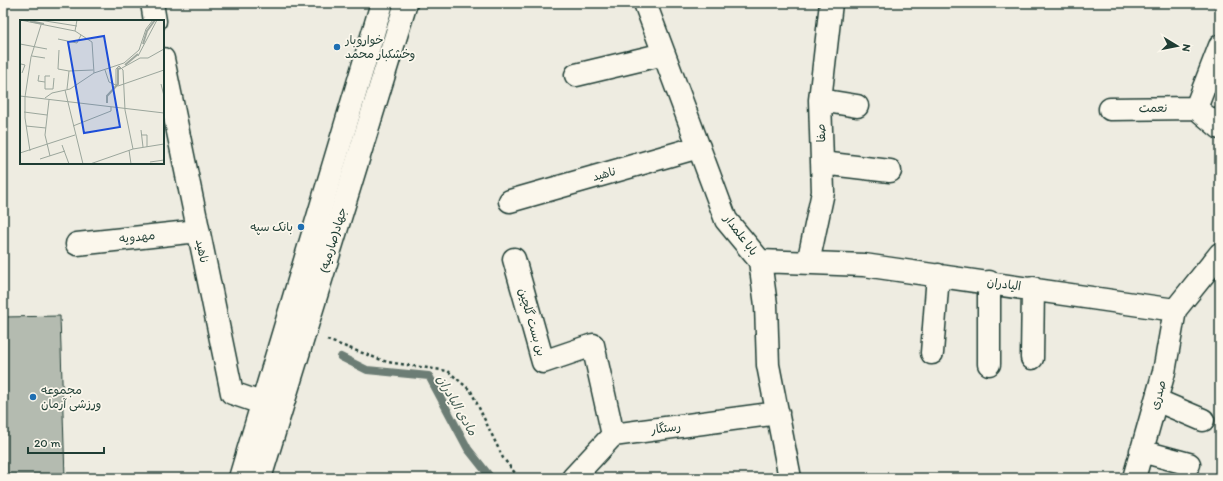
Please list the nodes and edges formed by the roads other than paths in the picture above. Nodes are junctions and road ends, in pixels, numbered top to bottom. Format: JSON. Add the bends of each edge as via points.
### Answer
{"nodes":[{"id":1,"x":152,"y":3,"type":"edge"},
{"id":2,"x":382,"y":3,"type":"edge"},
{"id":3,"x":406,"y":3,"type":"edge"},
{"id":4,"x":645,"y":3,"type":"edge"},
{"id":5,"x":831,"y":3,"type":"edge"},
{"id":6,"x":155,"y":20,"type":"edge"},
{"id":7,"x":1220,"y":46,"type":"edge"},
{"id":8,"x":664,"y":54,"type":"junction"},
{"id":9,"x":164,"y":68,"type":"edge"},
{"id":10,"x":576,"y":75,"type":"dead end"},
{"id":11,"x":820,"y":100,"type":"junction"},
{"id":12,"x":857,"y":106,"type":"dead end"},
{"id":13,"x":1196,"y":108,"type":"junction"},
{"id":14,"x":1110,"y":109,"type":"dead end"},
{"id":15,"x":170,"y":125,"type":"edge"},
{"id":16,"x":1220,"y":128,"type":"edge"},
{"id":17,"x":699,"y":147,"type":"junction"},
{"id":18,"x":822,"y":163,"type":"junction"},
{"id":19,"x":890,"y":171,"type":"dead end"},
{"id":20,"x":510,"y":201,"type":"dead end"},
{"id":21,"x":198,"y":231,"type":"junction"},
{"id":22,"x":77,"y":244,"type":"dead end"},
{"id":23,"x":1220,"y":254,"type":"edge"},
{"id":24,"x":514,"y":259,"type":"dead end"},
{"id":25,"x":760,"y":261,"type":"junction"},
{"id":26,"x":808,"y":263,"type":"junction"},
{"id":27,"x":938,"y":275,"type":"junction"},
{"id":28,"x":989,"y":282,"type":"junction"},
{"id":29,"x":1033,"y":288,"type":"junction"},
{"id":30,"x":1175,"y":310,"type":"junction"},
{"id":31,"x":932,"y":354,"type":"dead end"},
{"id":32,"x":1032,"y":358,"type":"dead end"},
{"id":33,"x":989,"y":364,"type":"dead end"},
{"id":34,"x":1156,"y":400,"type":"junction"},
{"id":35,"x":272,"y":407,"type":"junction"},
{"id":36,"x":778,"y":413,"type":"junction"},
{"id":37,"x":1203,"y":420,"type":"dead end"},
{"id":38,"x":613,"y":435,"type":"junction"},
{"id":39,"x":1141,"y":451,"type":"junction"},
{"id":40,"x":1189,"y":464,"type":"dead end"},
{"id":41,"x":240,"y":478,"type":"edge"},
{"id":42,"x":260,"y":478,"type":"edge"},
{"id":43,"x":573,"y":478,"type":"edge"},
{"id":44,"x":790,"y":478,"type":"edge"},
{"id":45,"x":1134,"y":478,"type":"edge"}],
"edges":[{"from":1,"to":6,"type":"street"},
{"from":2,"to":35,"type":"street","name":"جهاد(صارمیه)"},
{"from":3,"to":35,"type":"street","name":"جهاد(صارمیه)","via":[[305,332]]},
{"from":4,"to":8,"type":"street","name":"بابا علمدار"},
{"from":5,"to":11,"type":"street","name":"صفا"},
{"from":7,"to":13,"type":"street"},
{"from":8,"to":10,"type":"street"},
{"from":8,"to":17,"type":"street","name":"بابا علمدار"},
{"from":9,"to":15,"type":"street","name":"ناهید"},
{"from":11,"to":12,"type":"street"},
{"from":11,"to":18,"type":"street","name":"صفا"},
{"from":13,"to":14,"type":"street","name":"نعمت"},
{"from":13,"to":16,"type":"street"},
{"from":15,"to":21,"type":"street","name":"ناهید"},
{"from":17,"to":20,"type":"street","name":"ناهید"},
{"from":17,"to":25,"type":"street","name":"بابا علمدار","via":[[726,220]]},
{"from":18,"to":19,"type":"street"},
{"from":18,"to":26,"type":"street","name":"صفا","via":[[823,192]]},
{"from":21,"to":22,"type":"street","name":"مهدویه"},
{"from":21,"to":35,"type":"street","name":"ناهید","via":[[232,393]]},
{"from":23,"to":30,"type":"street"},
{"from":24,"to":38,"type":"street","name":"بن بست گلچین","via":[[543,362],[594,345]]},
{"from":25,"to":26,"type":"street","name":"الیادران"},
{"from":25,"to":36,"type":"street","name":"بابا علمدار","via":[[766,305],[768,365]]},
{"from":26,"to":27,"type":"street","name":"الیادران","via":[[864,264]]},
{"from":27,"to":28,"type":"street","name":"الیادران"},
{"from":27,"to":31,"type":"street"},
{"from":28,"to":29,"type":"street","name":"الیادران"},
{"from":28,"to":33,"type":"street"},
{"from":29,"to":30,"type":"street","name":"الیادران"},
{"from":29,"to":32,"type":"street"},
{"from":30,"to":34,"type":"street","name":"صدری","via":[[1164,372]]},
{"from":34,"to":37,"type":"street"},
{"from":34,"to":39,"type":"street","name":"صدری"},
{"from":35,"to":41,"type":"street","name":"جهاد(صارمیه)"},
{"from":35,"to":42,"type":"street","name":"جهاد(صارمیه)"},
{"from":36,"to":38,"type":"street","name":"رستگار"},
{"from":36,"to":44,"type":"street","name":"بابا علمدار"},
{"from":38,"to":43,"type":"street"},
{"from":39,"to":40,"type":"street"},
{"from":39,"to":45,"type":"street","name":"صدری"}]}
